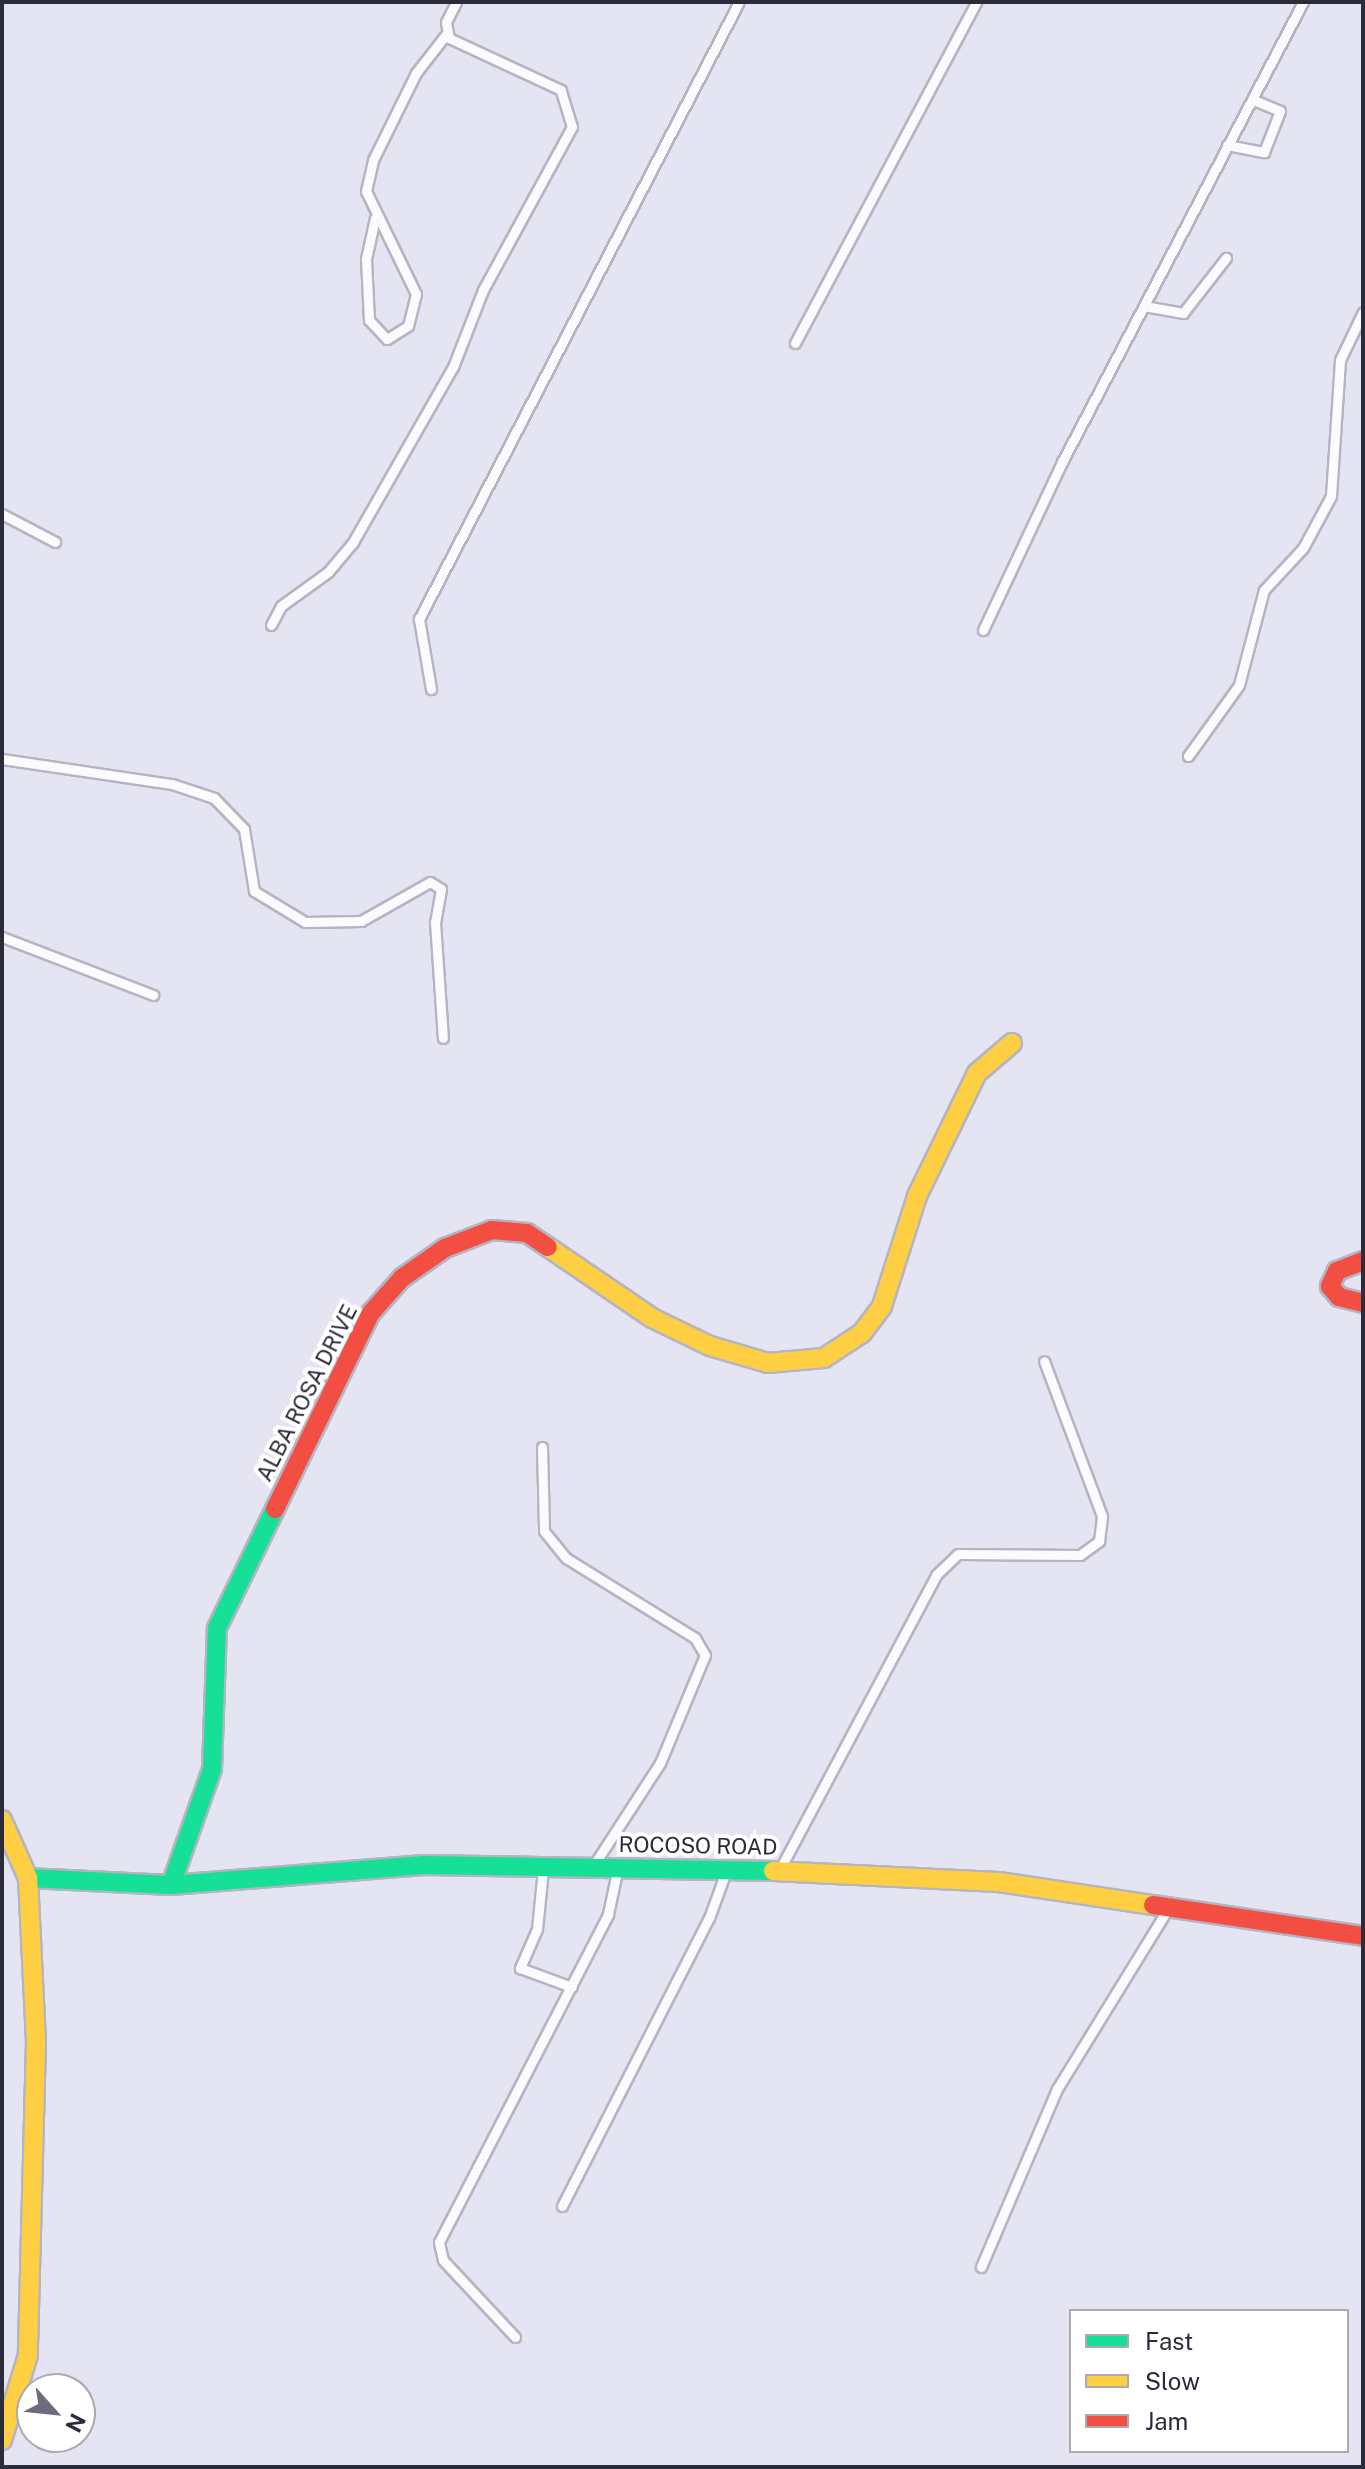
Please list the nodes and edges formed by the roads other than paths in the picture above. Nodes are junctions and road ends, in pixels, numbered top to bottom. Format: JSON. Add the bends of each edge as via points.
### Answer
{"nodes":[{"id":1,"x":456,"y":2,"type":"edge"},
{"id":2,"x":739,"y":2,"type":"edge"},
{"id":3,"x":976,"y":2,"type":"edge"},
{"id":4,"x":1303,"y":2,"type":"edge"},
{"id":5,"x":447,"y":33,"type":"junction"},
{"id":6,"x":1252,"y":99,"type":"junction"},
{"id":7,"x":1227,"y":145,"type":"junction"},
{"id":8,"x":375,"y":218,"type":"junction"},
{"id":9,"x":1226,"y":258,"type":"dead end"},
{"id":10,"x":1144,"y":306,"type":"junction"},
{"id":11,"x":1363,"y":312,"type":"edge"},
{"id":12,"x":795,"y":343,"type":"dead end"},
{"id":13,"x":2,"y":514,"type":"edge"},
{"id":14,"x":55,"y":542,"type":"dead end"},
{"id":15,"x":271,"y":625,"type":"dead end"},
{"id":16,"x":983,"y":630,"type":"dead end"},
{"id":17,"x":431,"y":689,"type":"dead end"},
{"id":18,"x":1188,"y":756,"type":"dead end"},
{"id":19,"x":2,"y":759,"type":"edge"},
{"id":20,"x":2,"y":937,"type":"edge"},
{"id":21,"x":153,"y":995,"type":"dead end"},
{"id":22,"x":443,"y":1038,"type":"dead end"},
{"id":23,"x":1012,"y":1043,"type":"dead end"},
{"id":24,"x":1363,"y":1261,"type":"edge"},
{"id":25,"x":1363,"y":1303,"type":"edge"},
{"id":26,"x":1044,"y":1361,"type":"dead end"},
{"id":27,"x":542,"y":1447,"type":"dead end"},
{"id":28,"x":2,"y":1820,"type":"edge"},
{"id":29,"x":618,"y":1868,"type":"junction"},
{"id":30,"x":543,"y":1869,"type":"junction"},
{"id":31,"x":591,"y":1869,"type":"junction"},
{"id":32,"x":726,"y":1870,"type":"junction"},
{"id":33,"x":778,"y":1872,"type":"junction"},
{"id":34,"x":28,"y":1878,"type":"junction"},
{"id":35,"x":171,"y":1885,"type":"junction"},
{"id":36,"x":1169,"y":1907,"type":"junction"},
{"id":37,"x":1363,"y":1936,"type":"edge"},
{"id":38,"x":572,"y":1987,"type":"junction"},
{"id":39,"x":562,"y":2206,"type":"dead end"},
{"id":40,"x":981,"y":2267,"type":"dead end"},
{"id":41,"x":515,"y":2337,"type":"dead end"},
{"id":42,"x":2,"y":2440,"type":"edge"}],
"edges":[{"from":1,"to":5,"type":"lane"},
{"from":2,"to":17,"type":"lane","via":[[419,619]]},
{"from":3,"to":12,"type":"lane"},
{"from":4,"to":6,"type":"lane"},
{"from":5,"to":8,"type":"lane","via":[[434,41],[373,160],[366,191]]},
{"from":5,"to":15,"type":"lane","via":[[454,43],[561,90],[572,127],[483,290],[453,367],[353,542],[328,572],[281,606]]},
{"from":6,"to":7,"type":"lane"},
{"from":6,"to":7,"type":"lane","via":[[1280,111],[1264,152]]},
{"from":7,"to":10,"type":"lane"},
{"from":8,"to":8,"type":"lane","via":[[416,294],[408,326],[387,339],[369,320],[366,259]]},
{"from":9,"to":10,"type":"lane","via":[[1183,313]]},
{"from":10,"to":16,"type":"lane"},
{"from":11,"to":18,"type":"lane","via":[[1340,360],[1331,496],[1303,548],[1264,590],[1239,685]]},
{"from":13,"to":14,"type":"lane"},
{"from":19,"to":22,"type":"lane","via":[[172,784],[214,798],[244,829],[254,891],[305,922],[361,921],[430,882],[441,889],[435,922]]},
{"from":20,"to":21,"type":"lane"},
{"from":23,"to":35,"type":"street","name":"ALBA ROSA DRIVE","via":[[977,1073],[917,1196],[882,1306],[862,1333],[824,1358],[768,1363],[710,1346],[652,1318],[527,1233],[480,1235],[402,1278],[370,1314],[217,1628],[212,1769]]},
{"from":24,"to":25,"type":"street","via":[[1337,1271],[1330,1286],[1339,1297]]},
{"from":26,"to":33,"type":"lane","via":[[1102,1516],[1099,1541],[1080,1555],[958,1554],[936,1575]]},
{"from":27,"to":31,"type":"lane","via":[[544,1531],[566,1558],[695,1638],[705,1655],[660,1763]]},
{"from":28,"to":34,"type":"street"},
{"from":29,"to":31,"type":"street","name":"ROCOSO ROAD"},
{"from":29,"to":32,"type":"street","name":"ROCOSO ROAD"},
{"from":29,"to":38,"type":"lane","via":[[608,1914]]},
{"from":30,"to":31,"type":"street","name":"ROCOSO ROAD"},
{"from":30,"to":35,"type":"street","name":"ROCOSO ROAD","via":[[424,1865]]},
{"from":30,"to":38,"type":"lane","via":[[537,1929],[520,1968]]},
{"from":32,"to":33,"type":"street","name":"ROCOSO ROAD"},
{"from":32,"to":39,"type":"lane","via":[[709,1918]]},
{"from":33,"to":36,"type":"street","name":"ROCOSO ROAD","via":[[976,1879]]},
{"from":34,"to":35,"type":"street","name":"ROCOSO ROAD"},
{"from":34,"to":42,"type":"street","via":[[36,2042],[32,2300],[24,2386]]},
{"from":36,"to":37,"type":"street","name":"ROCOSO ROAD"},
{"from":36,"to":40,"type":"lane","via":[[1057,2089]]},
{"from":38,"to":41,"type":"lane","via":[[439,2242],[443,2260]]}]}
